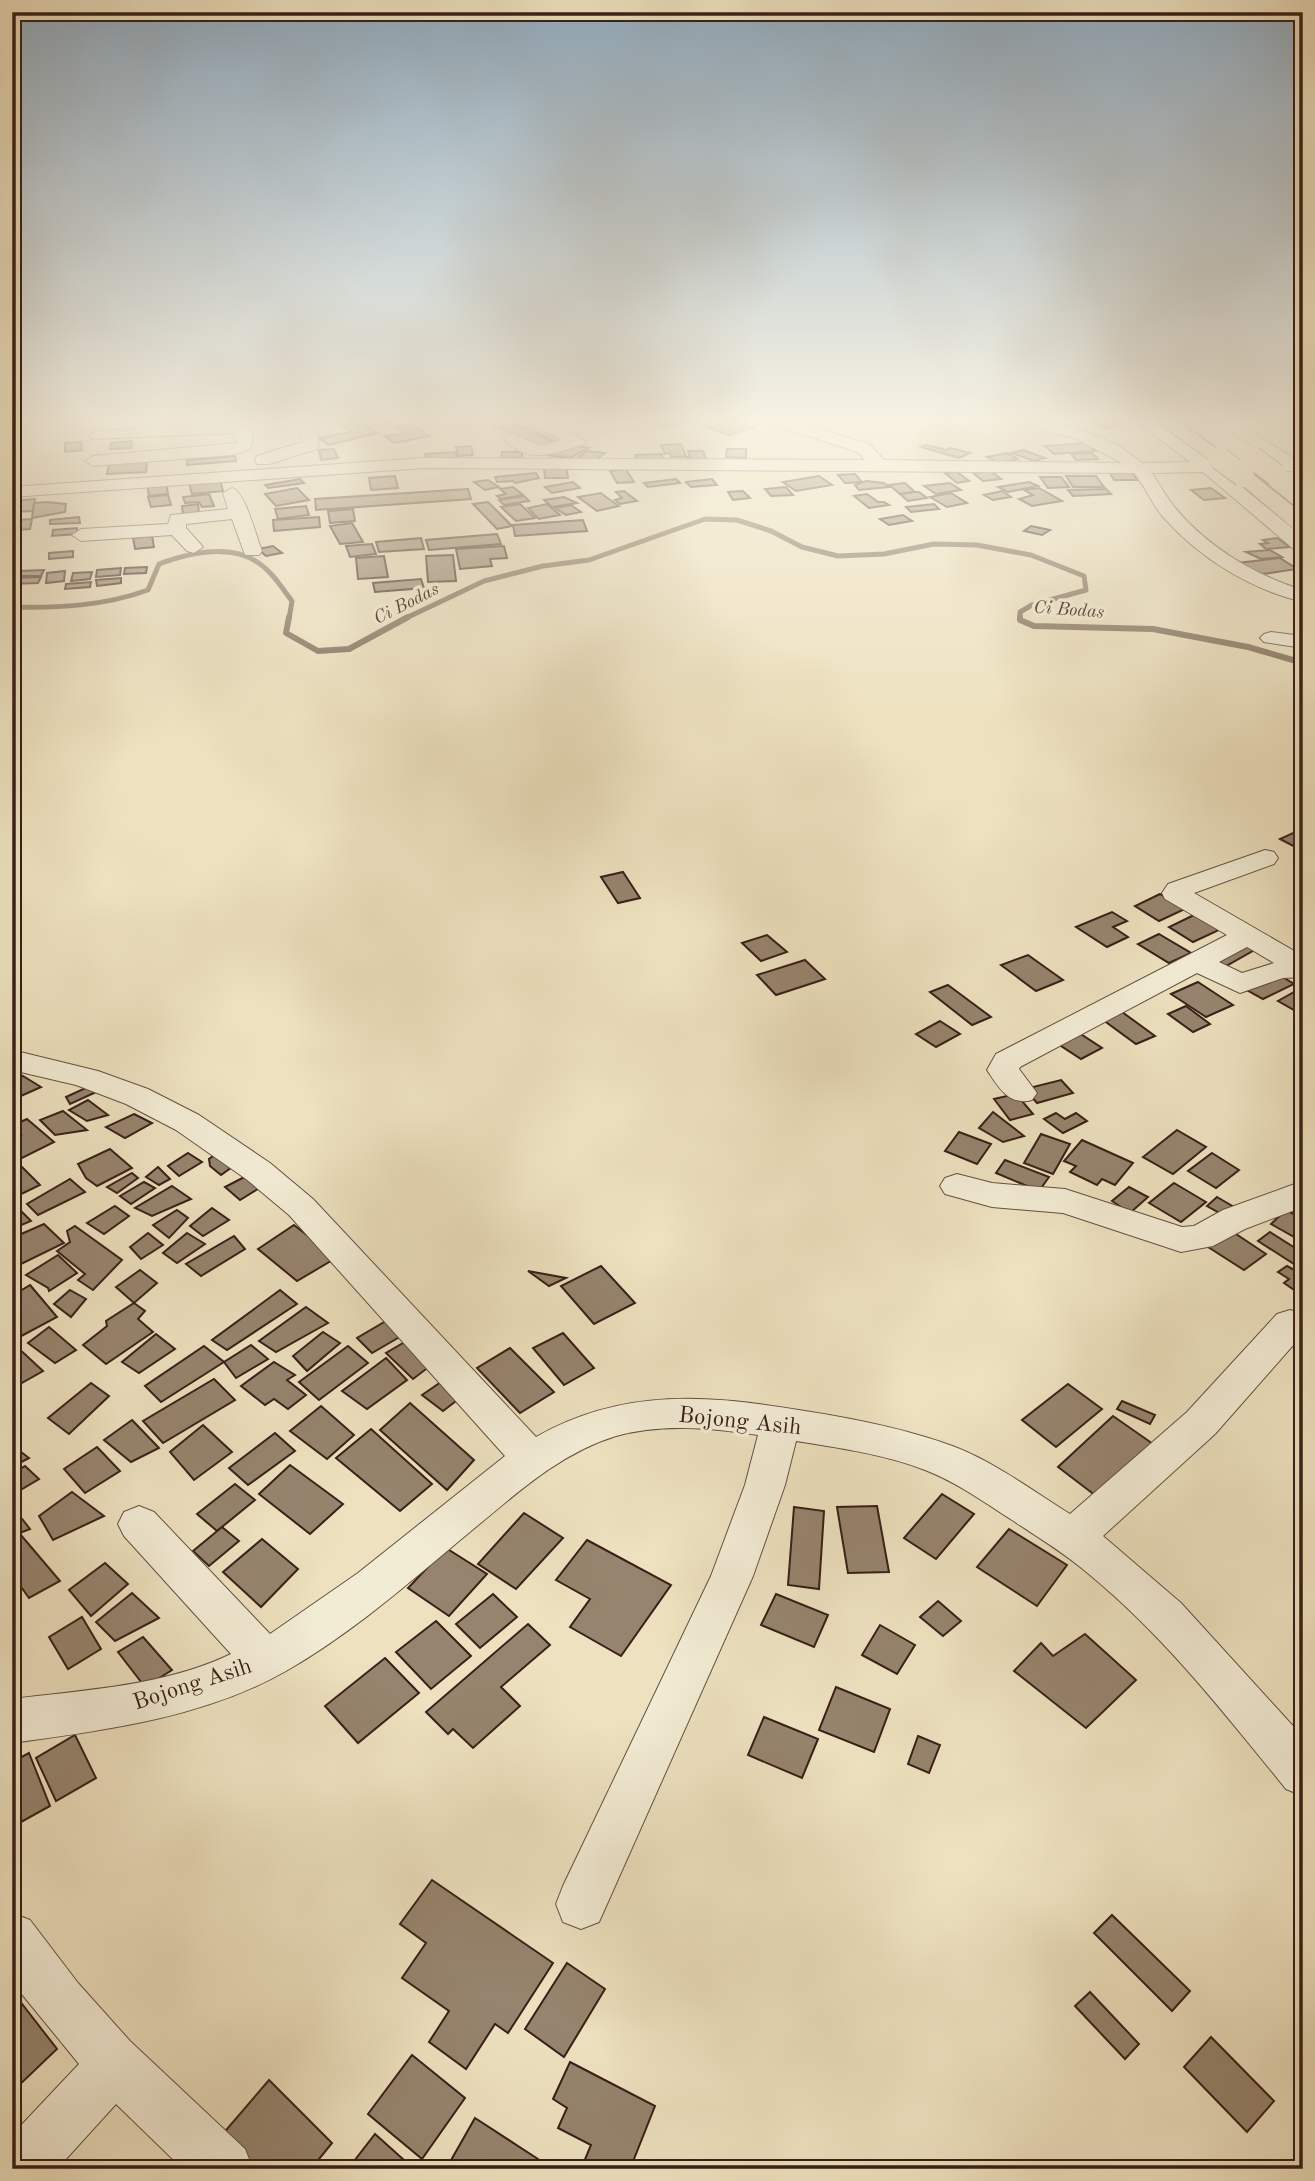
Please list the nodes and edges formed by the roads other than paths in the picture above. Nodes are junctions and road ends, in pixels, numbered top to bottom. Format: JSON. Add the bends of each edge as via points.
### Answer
{"nodes":[{"id":1,"x":82,"y":521,"type":"edge"},
{"id":2,"x":141,"y":521,"type":"edge"},
{"id":3,"x":179,"y":521,"type":"edge"},
{"id":4,"x":242,"y":521,"type":"edge"},
{"id":5,"x":1178,"y":521,"type":"edge"},
{"id":6,"x":1275,"y":521,"type":"edge"},
{"id":7,"x":194,"y":547,"type":"dead end"},
{"id":8,"x":1303,"y":547,"type":"edge"},
{"id":9,"x":252,"y":551,"type":"dead end"},
{"id":10,"x":1303,"y":596,"type":"edge"},
{"id":11,"x":1271,"y":638,"type":"dead end"},
{"id":12,"x":1303,"y":642,"type":"edge"},
{"id":13,"x":1265,"y":858,"type":"dead end"},
{"id":14,"x":1246,"y":936,"type":"junction"},
{"id":15,"x":1196,"y":961,"type":"junction"},
{"id":16,"x":1301,"y":967,"type":"edge"},
{"id":17,"x":12,"y":1059,"type":"edge"},
{"id":18,"x":1021,"y":1093,"type":"dead end"},
{"id":19,"x":957,"y":1186,"type":"dead end"},
{"id":20,"x":1303,"y":1193,"type":"edge"},
{"id":21,"x":1290,"y":1324,"type":"dead end"},
{"id":22,"x":781,"y":1422,"type":"junction"},
{"id":23,"x":531,"y":1459,"type":"junction"},
{"id":24,"x":139,"y":1524,"type":"dead end"},
{"id":25,"x":1073,"y":1537,"type":"junction"},
{"id":26,"x":265,"y":1660,"type":"junction"},
{"id":27,"x":12,"y":1721,"type":"edge"},
{"id":28,"x":1303,"y":1773,"type":"edge"},
{"id":29,"x":581,"y":1904,"type":"dead end"},
{"id":30,"x":12,"y":1938,"type":"edge"},
{"id":31,"x":114,"y":2066,"type":"junction"},
{"id":32,"x":19,"y":2169,"type":"edge"},
{"id":33,"x":225,"y":2169,"type":"edge"}],
"edges":[{"from":1,"to":2,"type":"street","via":[[82,529]]},
{"from":3,"to":7,"type":"street"},
{"from":4,"to":9,"type":"street"},
{"from":5,"to":10,"type":"street","via":[[1237,570]]},
{"from":6,"to":8,"type":"street"},
{"from":11,"to":12,"type":"street"},
{"from":13,"to":14,"type":"street","via":[[1175,891]]},
{"from":14,"to":15,"type":"street"},
{"from":14,"to":16,"type":"street"},
{"from":15,"to":16,"type":"street","via":[[1240,984]]},
{"from":15,"to":18,"type":"street","via":[[1007,1061],[1003,1066],[1007,1078]]},
{"from":17,"to":23,"type":"street","via":[[111,1086],[168,1113],[270,1178]]},
{"from":19,"to":20,"type":"street","via":[[992,1195],[1065,1201],[1181,1240],[1201,1237]]},
{"from":21,"to":25,"type":"street","via":[[1201,1423]]},
{"from":22,"to":23,"type":"street","name":"Bojong Asih","via":[[666,1411],[635,1415],[599,1425]]},
{"from":22,"to":25,"type":"street","name":"Bojong Asih","via":[[893,1444],[944,1461]]},
{"from":22,"to":29,"type":"street","via":[[765,1485],[732,1576]]},
{"from":23,"to":26,"type":"street","name":"Bojong Asih","via":[[339,1611]]},
{"from":24,"to":26,"type":"street"},
{"from":25,"to":28,"type":"street","name":"Bojong Asih","via":[[1140,1593],[1208,1662]]},
{"from":26,"to":27,"type":"street","name":"Bojong Asih","via":[[217,1680],[139,1702]]},
{"from":30,"to":31,"type":"street"},
{"from":31,"to":32,"type":"street"},
{"from":31,"to":33,"type":"street"}]}
